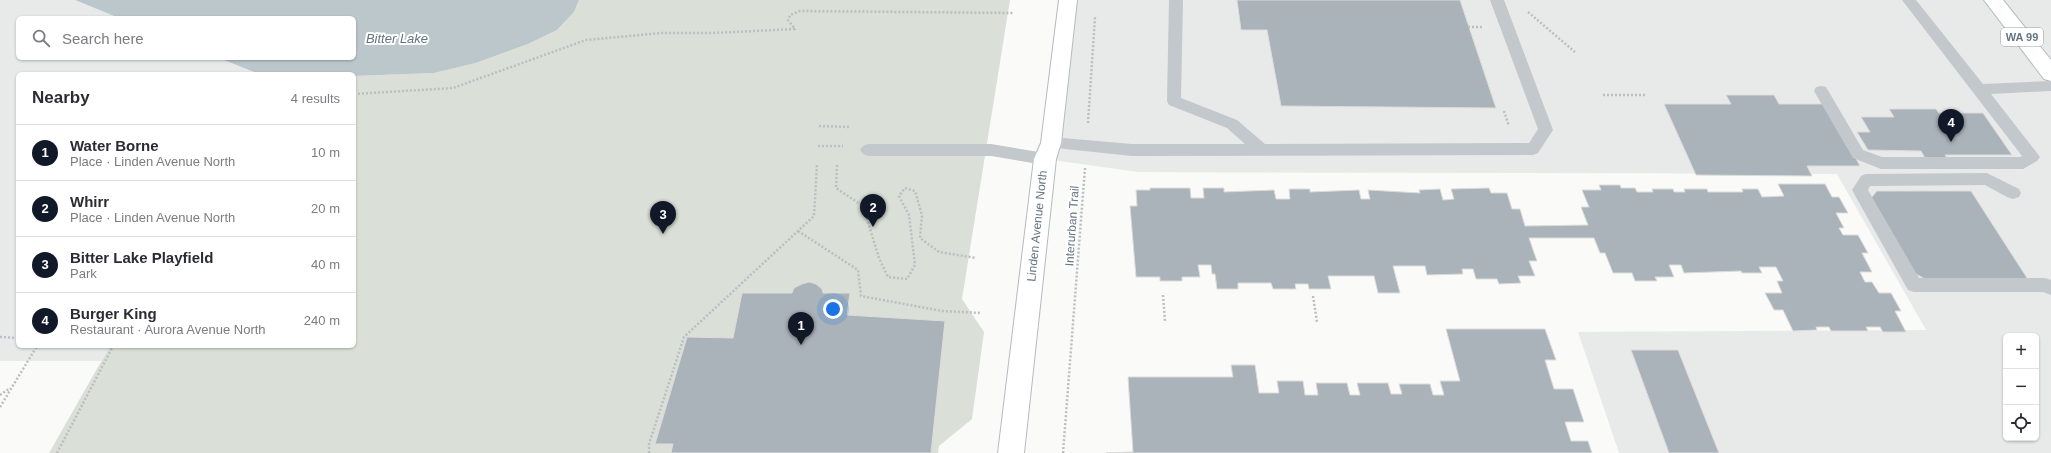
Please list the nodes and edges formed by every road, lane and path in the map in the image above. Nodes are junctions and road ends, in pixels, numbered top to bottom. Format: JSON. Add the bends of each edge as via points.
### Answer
{"nodes":[{"id":1,"x":1068,"y":0,"type":"edge"},
{"id":2,"x":1176,"y":0,"type":"edge"},
{"id":3,"x":1497,"y":0,"type":"edge"},
{"id":4,"x":1909,"y":0,"type":"edge"},
{"id":5,"x":1993,"y":0,"type":"edge"},
{"id":6,"x":1524,"y":9,"type":"dead end"},
{"id":7,"x":1014,"y":13,"type":"dead end"},
{"id":8,"x":1095,"y":15,"type":"dead end"},
{"id":9,"x":1468,"y":27,"type":"dead end"},
{"id":10,"x":1486,"y":27,"type":"dead end"},
{"id":11,"x":1575,"y":52,"type":"dead end"},
{"id":12,"x":2051,"y":74,"type":"edge"},
{"id":13,"x":2051,"y":86,"type":"edge"},
{"id":14,"x":1980,"y":89,"type":"junction"},
{"id":15,"x":1821,"y":91,"type":"dead end"},
{"id":16,"x":356,"y":94,"type":"edge"},
{"id":17,"x":1603,"y":95,"type":"dead end"},
{"id":18,"x":1645,"y":95,"type":"dead end"},
{"id":19,"x":1504,"y":111,"type":"dead end"},
{"id":20,"x":819,"y":126,"type":"dead end"},
{"id":21,"x":850,"y":127,"type":"dead end"},
{"id":22,"x":1511,"y":132,"type":"dead end"},
{"id":23,"x":818,"y":146,"type":"dead end"},
{"id":24,"x":848,"y":146,"type":"dead end"},
{"id":25,"x":1086,"y":147,"type":"junction"},
{"id":26,"x":868,"y":150,"type":"dead end"},
{"id":27,"x":1262,"y":150,"type":"junction"},
{"id":28,"x":1048,"y":151,"type":"junction"},
{"id":29,"x":817,"y":164,"type":"dead end"},
{"id":30,"x":837,"y":165,"type":"dead end"},
{"id":31,"x":2012,"y":193,"type":"dead end"},
{"id":32,"x":798,"y":231,"type":"junction"},
{"id":33,"x":976,"y":258,"type":"dead end"},
{"id":34,"x":2051,"y":288,"type":"edge"},
{"id":35,"x":1163,"y":295,"type":"dead end"},
{"id":36,"x":1312,"y":296,"type":"dead end"},
{"id":37,"x":981,"y":313,"type":"dead end"},
{"id":38,"x":1165,"y":322,"type":"dead end"},
{"id":39,"x":1317,"y":322,"type":"dead end"},
{"id":40,"x":0,"y":337,"type":"edge"},
{"id":41,"x":16,"y":338,"type":"edge"},
{"id":42,"x":36,"y":348,"type":"edge"},
{"id":43,"x":112,"y":348,"type":"edge"},
{"id":44,"x":12,"y":387,"type":"junction"},
{"id":45,"x":0,"y":395,"type":"edge"},
{"id":46,"x":0,"y":407,"type":"edge"},
{"id":47,"x":57,"y":453,"type":"edge"},
{"id":48,"x":649,"y":453,"type":"edge"},
{"id":49,"x":1011,"y":453,"type":"edge"},
{"id":50,"x":1063,"y":453,"type":"edge"}],
"edges":[{"from":1,"to":28,"type":"main road","name":"Linden Avenue North"},
{"from":2,"to":27,"type":"lane","via":[[1174,101],[1232,124]]},
{"from":3,"to":27,"type":"lane","via":[[1546,130],[1533,150]]},
{"from":4,"to":14,"type":"lane"},
{"from":5,"to":12,"type":"main road","number":"WA 99"},
{"from":6,"to":11,"type":"path"},
{"from":7,"to":16,"type":"path","via":[[800,11],[790,15],[788,20],[795,29],[662,33],[586,40],[453,88]]},
{"from":8,"to":25,"type":"path","name":"Interurban Trail"},
{"from":9,"to":10,"type":"path"},
{"from":13,"to":14,"type":"lane"},
{"from":14,"to":15,"type":"lane","via":[[2032,157],[2024,163],[1881,163],[1858,154]]},
{"from":17,"to":18,"type":"path"},
{"from":19,"to":22,"type":"path"},
{"from":20,"to":21,"type":"path"},
{"from":23,"to":24,"type":"path"},
{"from":25,"to":27,"type":"lane","via":[[1132,150]]},
{"from":25,"to":28,"type":"lane"},
{"from":25,"to":50,"type":"path","name":"Interurban Trail"},
{"from":26,"to":28,"type":"lane"},
{"from":28,"to":49,"type":"main road","name":"Linden Avenue North"},
{"from":29,"to":32,"type":"path","via":[[814,216]]},
{"from":30,"to":33,"type":"path","via":[[836,188],[863,206],[879,258],[888,277],[908,279],[915,265],[909,215],[899,196],[905,188],[915,191],[922,215],[920,238],[939,252]]},
{"from":31,"to":34,"type":"lane","via":[[1987,179],[1866,180],[1860,190],[1914,285],[2045,285]]},
{"from":32,"to":37,"type":"path","via":[[858,270],[861,296],[942,311]]},
{"from":32,"to":48,"type":"path","via":[[684,337],[649,444]]},
{"from":35,"to":38,"type":"path"},
{"from":36,"to":39,"type":"path"},
{"from":40,"to":41,"type":"path"},
{"from":42,"to":44,"type":"path"},
{"from":43,"to":47,"type":"path"},
{"from":44,"to":45,"type":"path"},
{"from":44,"to":46,"type":"path"}]}
